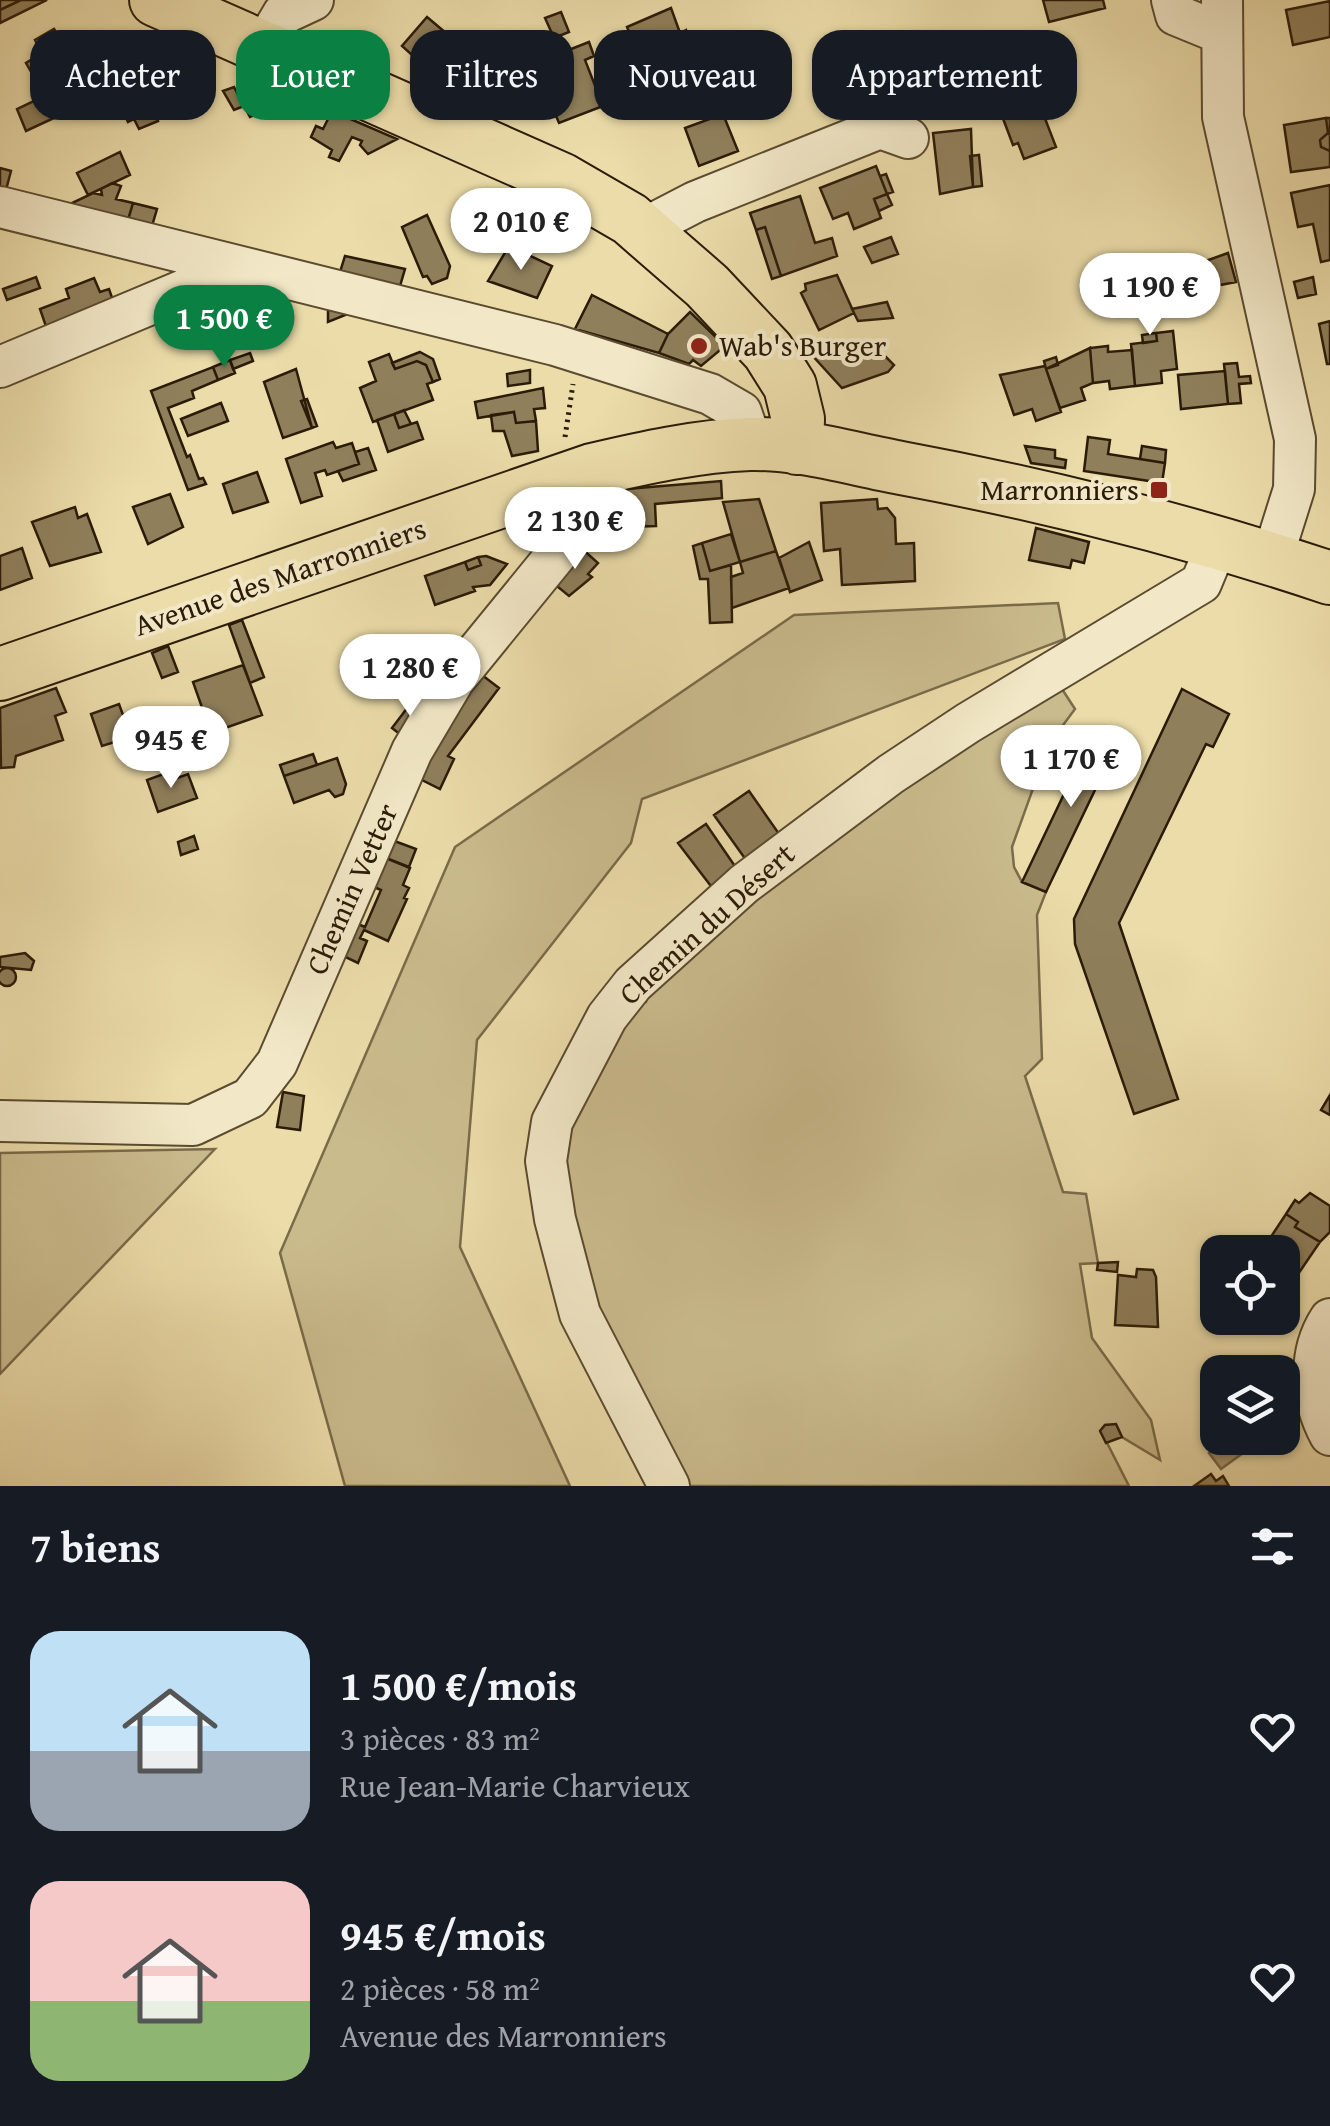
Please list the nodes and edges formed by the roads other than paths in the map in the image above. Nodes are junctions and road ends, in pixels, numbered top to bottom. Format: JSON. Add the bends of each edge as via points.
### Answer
{"nodes":[{"id":1,"x":156,"y":0,"type":"edge"},
{"id":2,"x":314,"y":0,"type":"edge"},
{"id":3,"x":1172,"y":0,"type":"edge"},
{"id":4,"x":1221,"y":16,"type":"edge"},
{"id":5,"x":274,"y":30,"type":"edge"},
{"id":6,"x":236,"y":34,"type":"edge"},
{"id":7,"x":390,"y":103,"type":"edge"},
{"id":8,"x":908,"y":138,"type":"dead end"},
{"id":9,"x":0,"y":207,"type":"edge"},
{"id":10,"x":642,"y":229,"type":"junction"},
{"id":11,"x":239,"y":266,"type":"junction"},
{"id":12,"x":0,"y":367,"type":"edge"},
{"id":13,"x":774,"y":446,"type":"junction"},
{"id":14,"x":1313,"y":456,"type":"edge"},
{"id":15,"x":592,"y":470,"type":"junction"},
{"id":16,"x":1244,"y":550,"type":"junction"},
{"id":17,"x":1330,"y":578,"type":"edge"},
{"id":18,"x":0,"y":674,"type":"edge"},
{"id":19,"x":0,"y":1121,"type":"edge"},
{"id":20,"x":1330,"y":1320,"type":"edge"},
{"id":21,"x":1330,"y":1435,"type":"edge"},
{"id":22,"x":670,"y":1486,"type":"edge"}],
"edges":[{"from":1,"to":6,"type":"main road"},
{"from":2,"to":5,"type":"street","via":[[283,14]]},
{"from":3,"to":4,"type":"street","via":[[1176,15]]},
{"from":4,"to":14,"type":"street","name":"Chemin du Désert","via":[[1223,117],[1286,387]]},
{"from":7,"to":10,"type":"main road","via":[[560,179]]},
{"from":8,"to":10,"type":"street","via":[[880,128]]},
{"from":9,"to":11,"type":"street"},
{"from":10,"to":13,"type":"main road","via":[[707,286],[768,351],[790,386],[798,419]]},
{"from":11,"to":12,"type":"street"},
{"from":11,"to":13,"type":"street","via":[[555,345],[710,394],[741,412]]},
{"from":13,"to":15,"type":"main road","name":"Avenue des Marronniers","via":[[646,457]]},
{"from":13,"to":16,"type":"main road","name":"Avenue des Marronniers","via":[[1070,503]]},
{"from":14,"to":16,"type":"street","name":"Chemin du Désert"},
{"from":15,"to":18,"type":"main road","name":"Avenue des Marronniers"},
{"from":15,"to":19,"type":"street","name":"Chemin Vetter","via":[[582,523],[454,680],[412,752],[277,1063],[250,1098],[193,1125]]},
{"from":16,"to":17,"type":"main road","name":"Avenue des Marronniers"},
{"from":16,"to":22,"type":"street","name":"Chemin du Désert","via":[[1201,584],[877,784],[744,884],[606,1016],[552,1122],[548,1172],[554,1220],[580,1314]]},
{"from":20,"to":21,"type":"street","via":[[1315,1358],[1314,1391]]}]}
